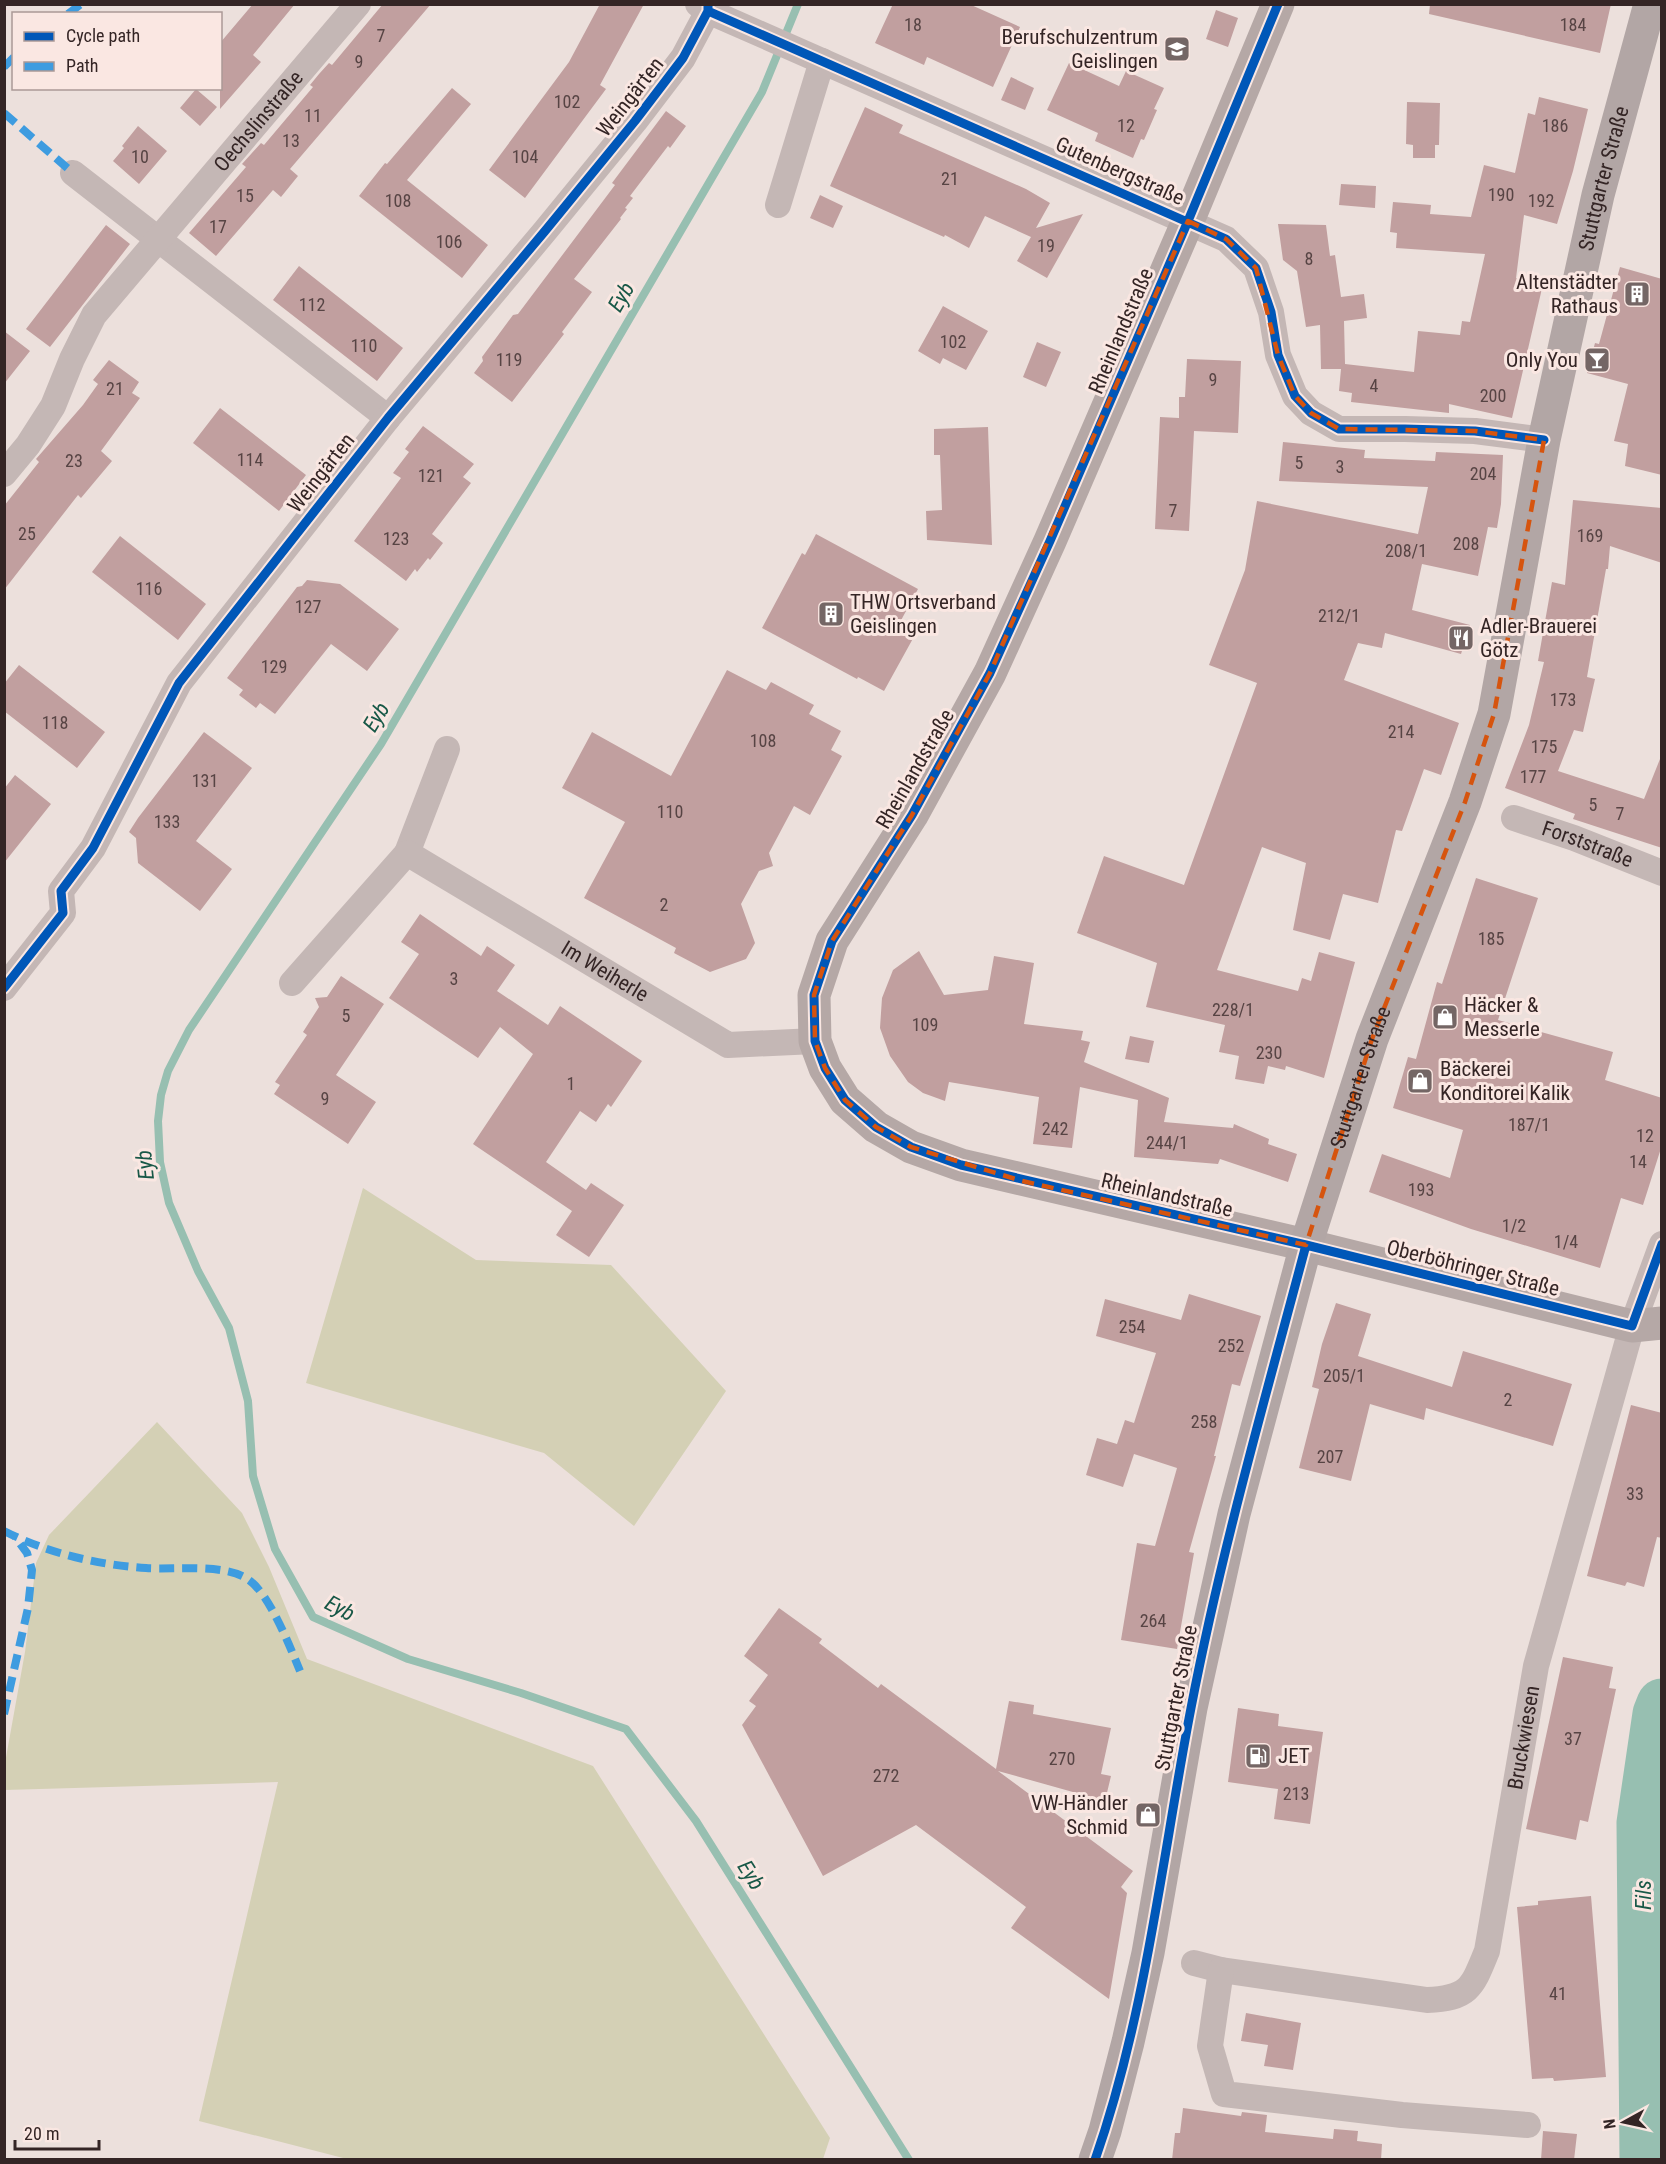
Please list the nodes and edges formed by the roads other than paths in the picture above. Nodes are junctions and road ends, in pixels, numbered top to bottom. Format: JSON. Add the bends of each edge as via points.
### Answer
{"nodes":[{"id":1,"x":358,"y":4,"type":"edge"},
{"id":2,"x":1278,"y":4,"type":"edge"},
{"id":3,"x":1650,"y":4,"type":"edge"},
{"id":4,"x":705,"y":7,"type":"edge"},
{"id":5,"x":814,"y":57,"type":"junction"},
{"id":6,"x":73,"y":173,"type":"dead end"},
{"id":7,"x":778,"y":205,"type":"dead end"},
{"id":8,"x":1188,"y":221,"type":"junction"},
{"id":9,"x":159,"y":240,"type":"junction"},
{"id":10,"x":388,"y":418,"type":"junction"},
{"id":11,"x":1544,"y":440,"type":"junction"},
{"id":12,"x":4,"y":474,"type":"edge"},
{"id":13,"x":447,"y":749,"type":"dead end"},
{"id":14,"x":1514,"y":818,"type":"dead end"},
{"id":15,"x":406,"y":854,"type":"junction"},
{"id":16,"x":1662,"y":873,"type":"edge"},
{"id":17,"x":292,"y":983,"type":"dead end"},
{"id":18,"x":4,"y":988,"type":"edge"},
{"id":19,"x":815,"y":1041,"type":"junction"},
{"id":20,"x":1662,"y":1244,"type":"edge"},
{"id":21,"x":1306,"y":1245,"type":"junction"},
{"id":22,"x":1647,"y":1325,"type":"edge"},
{"id":23,"x":1194,"y":1963,"type":"dead end"},
{"id":24,"x":1221,"y":1970,"type":"junction"},
{"id":25,"x":1528,"y":2125,"type":"dead end"},
{"id":26,"x":1095,"y":2160,"type":"edge"}],
"edges":[{"from":1,"to":9,"type":"street","name":"Oechslinstraße"},
{"from":2,"to":8,"type":"main road","name":"Rheinlandstraße"},
{"from":3,"to":11,"type":"main road","name":"Stuttgarter Straße","via":[[1598,195]]},
{"from":4,"to":5,"type":"street","name":"Gutenbergstraße"},
{"from":4,"to":10,"type":"street","name":"Weingärten","via":[[683,58]]},
{"from":5,"to":7,"type":"street"},
{"from":5,"to":8,"type":"street","name":"Gutenbergstraße"},
{"from":6,"to":9,"type":"street"},
{"from":8,"to":11,"type":"street","name":"Gutenbergstraße","via":[[1226,238],[1256,268],[1271,312],[1278,355],[1295,396],[1311,413],[1339,429],[1475,431]]},
{"from":8,"to":19,"type":"main road","name":"Rheinlandstraße","via":[[990,673],[912,815],[832,940],[814,995]]},
{"from":9,"to":10,"type":"street"},
{"from":9,"to":12,"type":"street","name":"Oechslinstraße","via":[[94,315],[53,406]]},
{"from":10,"to":18,"type":"street","name":"Weingärten","via":[[179,683],[93,848],[61,891],[63,914]]},
{"from":11,"to":21,"type":"main road","name":"Stuttgarter Straße","via":[[1494,714],[1465,802],[1372,1039]]},
{"from":13,"to":15,"type":"street"},
{"from":14,"to":16,"type":"street","name":"Forststraße"},
{"from":15,"to":17,"type":"street"},
{"from":15,"to":19,"type":"street","name":"Im Weiherle","via":[[728,1045]]},
{"from":19,"to":21,"type":"main road","name":"Rheinlandstraße","via":[[825,1068],[845,1100],[876,1127],[911,1147],[1022,1181]]},
{"from":20,"to":22,"type":"street","name":"Bruckwiesen"},
{"from":21,"to":22,"type":"main road","name":"Oberböhringer Straße"},
{"from":21,"to":26,"type":"main road","name":"Stuttgarter Straße","via":[[1221,1568],[1191,1708],[1148,1953]]},
{"from":22,"to":24,"type":"street","name":"Bruckwiesen","via":[[1536,1666],[1487,1951],[1474,1985],[1450,1999],[1427,2000]]},
{"from":23,"to":24,"type":"street","name":"Bruckwiesen"},
{"from":24,"to":25,"type":"street","via":[[1210,2046],[1224,2094]]}]}
